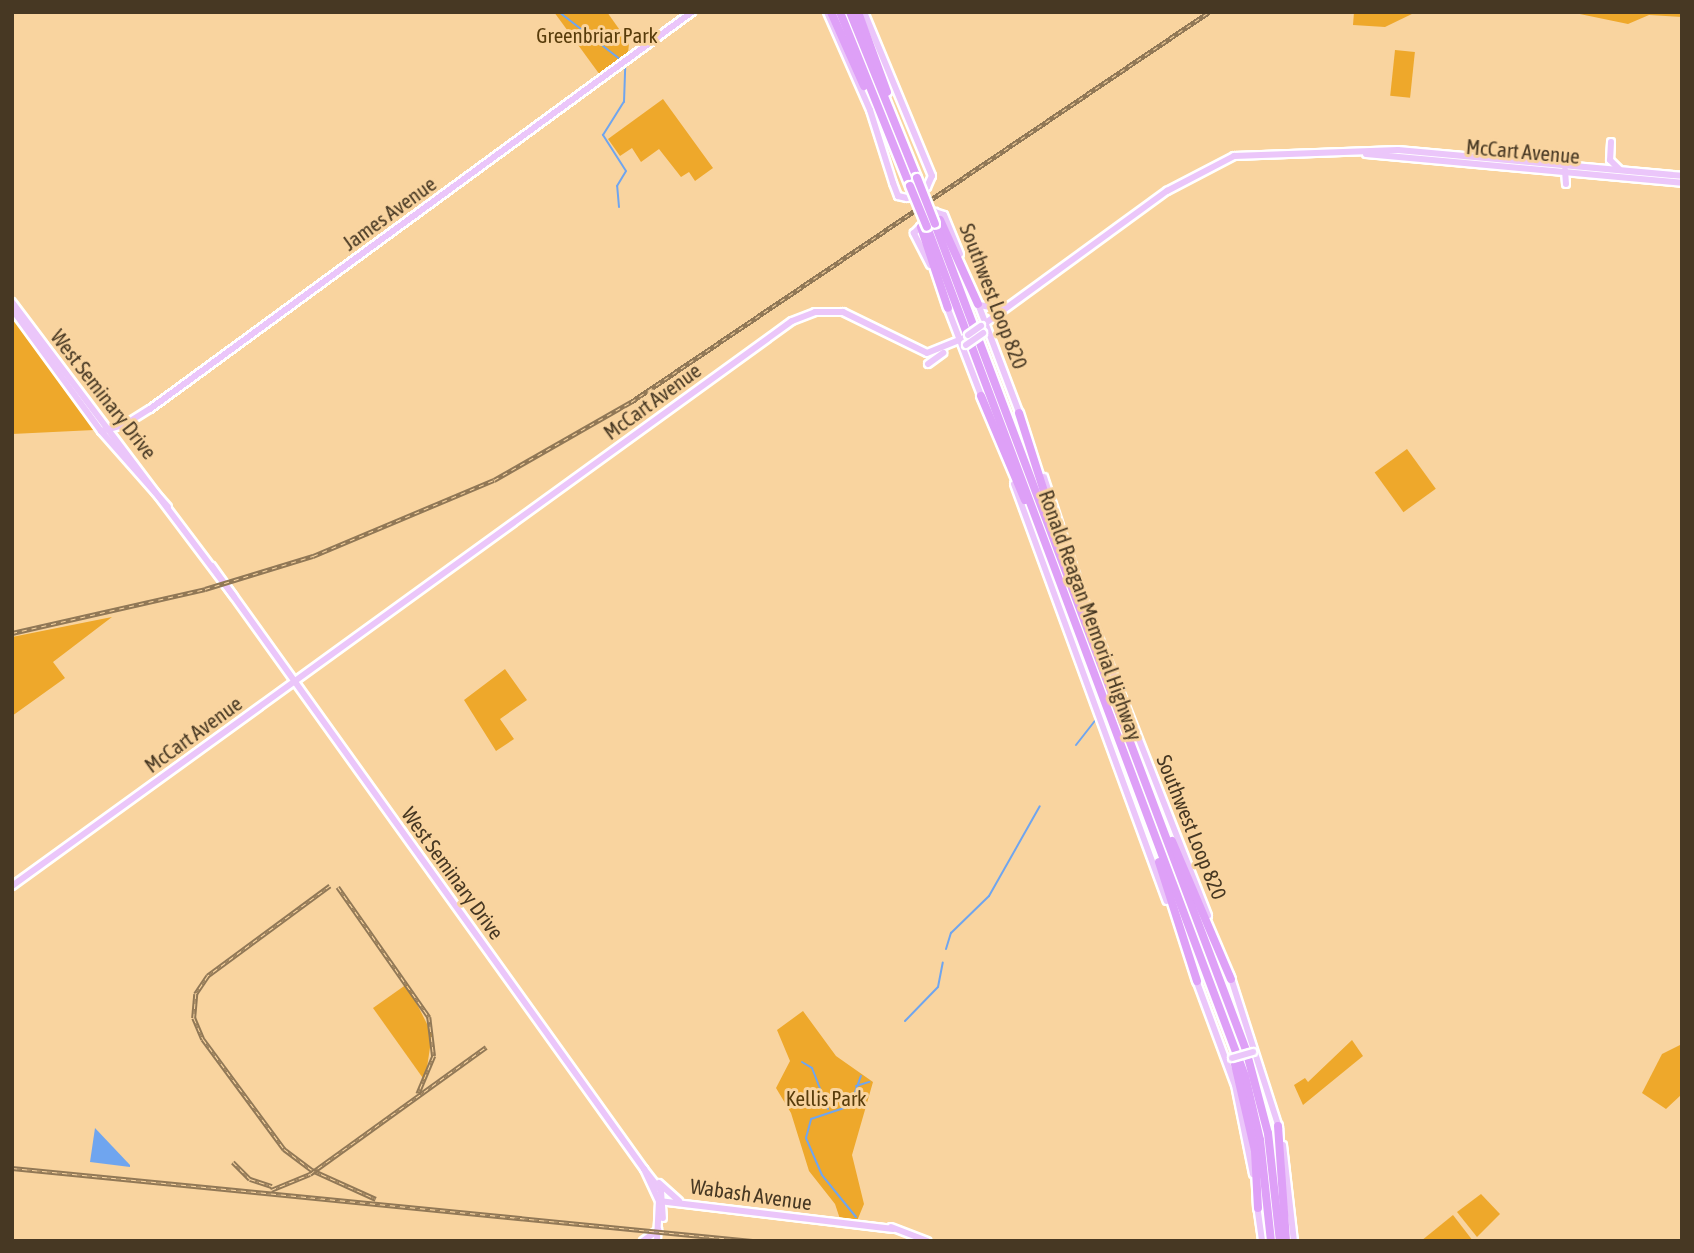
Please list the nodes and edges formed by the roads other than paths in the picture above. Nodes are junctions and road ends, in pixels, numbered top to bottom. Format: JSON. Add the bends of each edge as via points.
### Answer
{"nodes":[{"id":1,"x":692,"y":12,"type":"edge"},
{"id":2,"x":829,"y":12,"type":"edge"},
{"id":3,"x":840,"y":12,"type":"edge"},
{"id":4,"x":850,"y":12,"type":"edge"},
{"id":5,"x":858,"y":12,"type":"edge"},
{"id":6,"x":864,"y":12,"type":"edge"},
{"id":7,"x":879,"y":109,"type":"junction"},
{"id":8,"x":892,"y":116,"type":"junction"},
{"id":9,"x":1611,"y":142,"type":"dead end"},
{"id":10,"x":1360,"y":153,"type":"junction"},
{"id":11,"x":1564,"y":170,"type":"junction"},
{"id":12,"x":1624,"y":172,"type":"junction"},
{"id":13,"x":1682,"y":176,"type":"edge"},
{"id":14,"x":1651,"y":177,"type":"junction"},
{"id":15,"x":1682,"y":183,"type":"edge"},
{"id":16,"x":1566,"y":184,"type":"dead end"},
{"id":17,"x":931,"y":224,"type":"junction"},
{"id":18,"x":12,"y":302,"type":"edge"},
{"id":19,"x":978,"y":304,"type":"junction"},
{"id":20,"x":948,"y":308,"type":"junction"},
{"id":21,"x":1006,"y":308,"type":"junction"},
{"id":22,"x":12,"y":309,"type":"edge"},
{"id":23,"x":983,"y":327,"type":"junction"},
{"id":24,"x":38,"y":341,"type":"junction"},
{"id":25,"x":964,"y":346,"type":"junction"},
{"id":26,"x":947,"y":349,"type":"junction"},
{"id":27,"x":928,"y":364,"type":"dead end"},
{"id":28,"x":981,"y":396,"type":"junction"},
{"id":29,"x":1019,"y":413,"type":"junction"},
{"id":30,"x":104,"y":430,"type":"junction"},
{"id":31,"x":1042,"y":533,"type":"junction"},
{"id":32,"x":1068,"y":575,"type":"junction"},
{"id":33,"x":295,"y":682,"type":"junction"},
{"id":34,"x":1156,"y":814,"type":"junction"},
{"id":35,"x":1151,"y":825,"type":"junction"},
{"id":36,"x":12,"y":886,"type":"edge"},
{"id":37,"x":1231,"y":979,"type":"junction"},
{"id":38,"x":1197,"y":981,"type":"junction"},
{"id":39,"x":1228,"y":1028,"type":"junction"},
{"id":40,"x":1222,"y":1048,"type":"junction"},
{"id":41,"x":1254,"y":1048,"type":"junction"},
{"id":42,"x":1278,"y":1126,"type":"junction"},
{"id":43,"x":644,"y":1169,"type":"junction"},
{"id":44,"x":654,"y":1179,"type":"junction"},
{"id":45,"x":661,"y":1201,"type":"junction"},
{"id":46,"x":681,"y":1203,"type":"junction"},
{"id":47,"x":1258,"y":1208,"type":"junction"},
{"id":48,"x":663,"y":1216,"type":"junction"},
{"id":49,"x":660,"y":1228,"type":"junction"},
{"id":50,"x":643,"y":1241,"type":"edge"},
{"id":51,"x":659,"y":1241,"type":"edge"},
{"id":52,"x":927,"y":1241,"type":"edge"},
{"id":53,"x":1262,"y":1241,"type":"edge"},
{"id":54,"x":1271,"y":1241,"type":"edge"},
{"id":55,"x":1280,"y":1241,"type":"edge"},
{"id":56,"x":1286,"y":1241,"type":"edge"},
{"id":57,"x":1294,"y":1241,"type":"edge"}],
"edges":[{"from":1,"to":30,"type":"main road","name":"James Avenue","via":[[150,409]]},
{"from":2,"to":6,"type":"main road","via":[[870,110],[898,196],[907,198],[928,187],[932,178]]},
{"from":2,"to":7,"type":"highway"},
{"from":3,"to":7,"type":"highway","name":"Ronald Reagan Memorial Highway"},
{"from":4,"to":8,"type":"highway","name":"Ronald Reagan Memorial Highway"},
{"from":5,"to":8,"type":"highway"},
{"from":7,"to":17,"type":"highway","name":"Ronald Reagan Memorial Highway","bridge":true},
{"from":8,"to":17,"type":"highway","name":"Ronald Reagan Memorial Highway","bridge":true,"via":[[919,178]]},
{"from":9,"to":12,"type":"main road","via":[[1610,160]]},
{"from":10,"to":11,"type":"main road","name":"McCart Avenue"},
{"from":10,"to":12,"type":"main road","name":"McCart Avenue","via":[[1434,152]]},
{"from":10,"to":21,"type":"main road","name":"McCart Avenue","via":[[1281,150],[1218,160]]},
{"from":11,"to":14,"type":"main road","name":"McCart Avenue"},
{"from":11,"to":16,"type":"main road"},
{"from":12,"to":14,"type":"main road","name":"McCart Avenue"},
{"from":13,"to":14,"type":"main road","name":"McCart Avenue"},
{"from":14,"to":15,"type":"main road","name":"McCart Avenue"},
{"from":17,"to":19,"type":"highway"},
{"from":17,"to":20,"type":"highway"},
{"from":17,"to":31,"type":"highway","name":"Ronald Reagan Memorial Highway"},
{"from":17,"to":32,"type":"highway","name":"Ronald Reagan Memorial Highway"},
{"from":18,"to":24,"type":"main road","name":"West Seminary Drive"},
{"from":19,"to":20,"type":"main road","name":"Southwest Loop 820","via":[[944,215],[935,212],[914,233]]},
{"from":19,"to":21,"type":"main road","via":[[991,311]]},
{"from":19,"to":23,"type":"main road","name":"Southwest Loop 820"},
{"from":20,"to":25,"type":"main road","name":"Southwest Loop 820"},
{"from":21,"to":23,"type":"main road","name":"McCart Avenue"},
{"from":22,"to":24,"type":"main road","name":"West Seminary Drive"},
{"from":23,"to":25,"type":"main road","name":"McCart Avenue","bridge":true},
{"from":23,"to":29,"type":"main road","name":"Southwest Loop 820"},
{"from":24,"to":30,"type":"main road","name":"West Seminary Drive"},
{"from":25,"to":26,"type":"main road","name":"McCart Avenue"},
{"from":25,"to":26,"type":"main road"},
{"from":25,"to":28,"type":"main road","name":"Southwest Loop 820"},
{"from":26,"to":27,"type":"main road"},
{"from":26,"to":33,"type":"main road","name":"McCart Avenue","via":[[921,352],[843,312],[800,316]]},
{"from":28,"to":31,"type":"highway"},
{"from":28,"to":38,"type":"main road","name":"Southwest Loop 820"},
{"from":29,"to":32,"type":"highway"},
{"from":29,"to":37,"type":"main road","name":"Southwest Loop 820","via":[[1084,599]]},
{"from":30,"to":33,"type":"main road","name":"West Seminary Drive","via":[[168,507]]},
{"from":31,"to":35,"type":"highway","name":"Ronald Reagan Memorial Highway"},
{"from":32,"to":34,"type":"highway","name":"Ronald Reagan Memorial Highway"},
{"from":33,"to":36,"type":"main road","name":"McCart Avenue"},
{"from":33,"to":43,"type":"main road","name":"West Seminary Drive"},
{"from":34,"to":37,"type":"highway"},
{"from":34,"to":55,"type":"highway","name":"Ronald Reagan Memorial Highway","via":[[1256,1082]]},
{"from":35,"to":38,"type":"highway"},
{"from":35,"to":39,"type":"highway","name":"Ronald Reagan Memorial Highway"},
{"from":37,"to":41,"type":"main road","name":"Southwest Loop 820"},
{"from":38,"to":40,"type":"main road","name":"Southwest Loop 820"},
{"from":39,"to":47,"type":"highway","via":[[1252,1136]]},
{"from":39,"to":54,"type":"highway","name":"Ronald Reagan Memorial Highway","via":[[1257,1122]]},
{"from":40,"to":41,"type":"main road","bridge":true,"via":[[1232,1058]]},
{"from":40,"to":47,"type":"main road","name":"Southwest Loop 820","via":[[1247,1132]]},
{"from":41,"to":42,"type":"main road","name":"Southwest Loop 820"},
{"from":42,"to":56,"type":"highway"},
{"from":42,"to":57,"type":"main road","name":"Southwest Loop 820"},
{"from":43,"to":44,"type":"main road","name":"West Seminary Drive"},
{"from":43,"to":45,"type":"main road","name":"West Seminary Drive"},
{"from":44,"to":45,"type":"main road","name":"West Seminary Drive"},
{"from":44,"to":46,"type":"main road"},
{"from":45,"to":46,"type":"main road","name":"Wabash Avenue"},
{"from":45,"to":48,"type":"main road","name":"West Seminary Drive"},
{"from":45,"to":49,"type":"main road","name":"West Seminary Drive"},
{"from":46,"to":48,"type":"main road"},
{"from":46,"to":52,"type":"main road","name":"Wabash Avenue","via":[[862,1224]]},
{"from":47,"to":53,"type":"main road","name":"Southwest Loop 820"},
{"from":48,"to":51,"type":"main road","name":"West Seminary Drive"},
{"from":49,"to":50,"type":"main road"},
{"from":49,"to":51,"type":"main road","name":"West Seminary Drive"}]}
